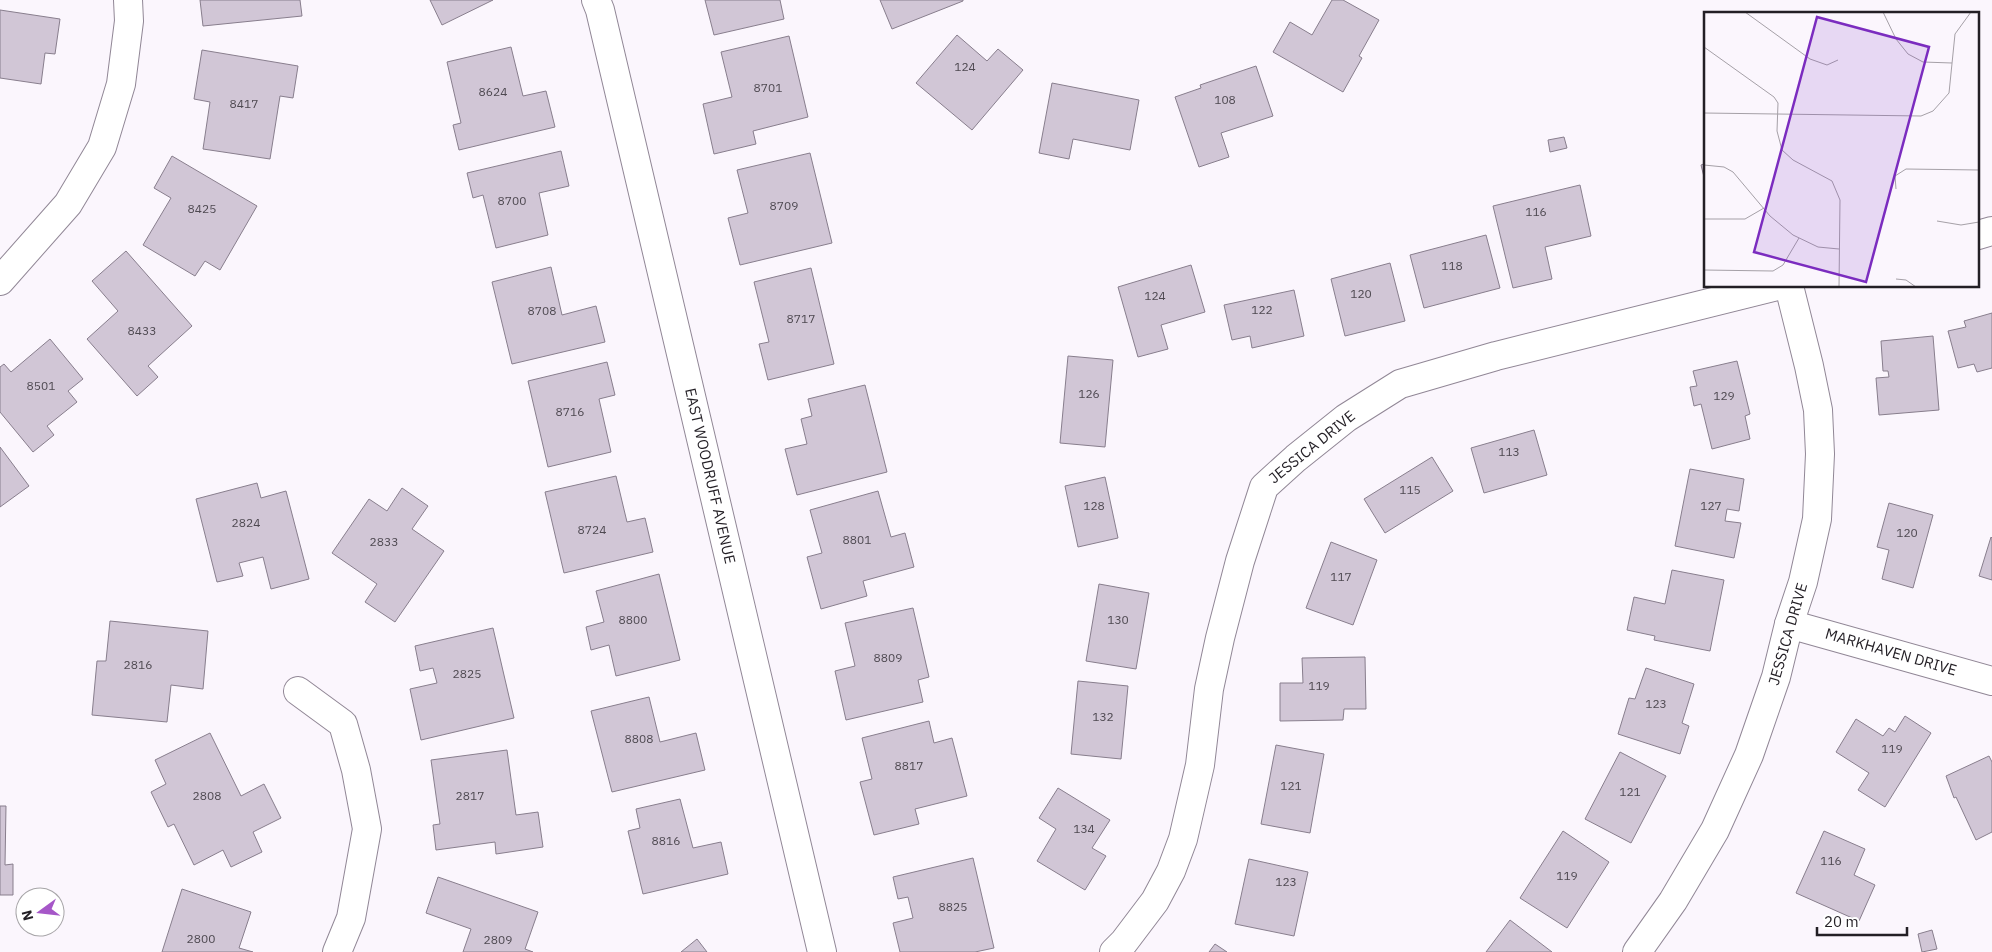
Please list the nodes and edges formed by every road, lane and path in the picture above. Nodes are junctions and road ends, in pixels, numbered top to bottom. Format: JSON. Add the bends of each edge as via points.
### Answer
{"nodes":[{"id":1,"x":128,"y":0,"type":"edge"},
{"id":2,"x":596,"y":0,"type":"edge"},
{"id":3,"x":0,"y":281,"type":"edge"},
{"id":4,"x":1769,"y":288,"type":"edge"},
{"id":5,"x":1790,"y":288,"type":"edge"},
{"id":6,"x":1789,"y":624,"type":"junction"},
{"id":7,"x":1992,"y":681,"type":"edge"},
{"id":8,"x":298,"y":691,"type":"dead end"},
{"id":9,"x":337,"y":952,"type":"edge"},
{"id":10,"x":822,"y":952,"type":"edge"},
{"id":11,"x":1114,"y":952,"type":"edge"},
{"id":12,"x":1637,"y":952,"type":"edge"}],
"edges":[{"from":1,"to":3,"type":"street","via":[[129,21],[121,84],[102,148],[68,204]]},
{"from":2,"to":10,"type":"street","name":"EAST WOODRUFF AVENUE"},
{"from":4,"to":11,"type":"street","name":"JESSICA DRIVE","via":[[1496,356],[1400,384],[1346,418],[1264,487],[1220,638],[1209,689],[1200,765],[1183,840],[1155,901]]},
{"from":5,"to":6,"type":"street","name":"JESSICA DRIVE","via":[[1810,366],[1818,410],[1820,454],[1817,519],[1803,582]]},
{"from":6,"to":7,"type":"street","name":"MARKHAVEN DRIVE"},
{"from":6,"to":12,"type":"street","name":"JESSICA DRIVE","via":[[1776,677],[1749,755],[1715,830],[1673,901]]},
{"from":8,"to":9,"type":"street","via":[[344,724],[367,828],[350,918]]}]}
